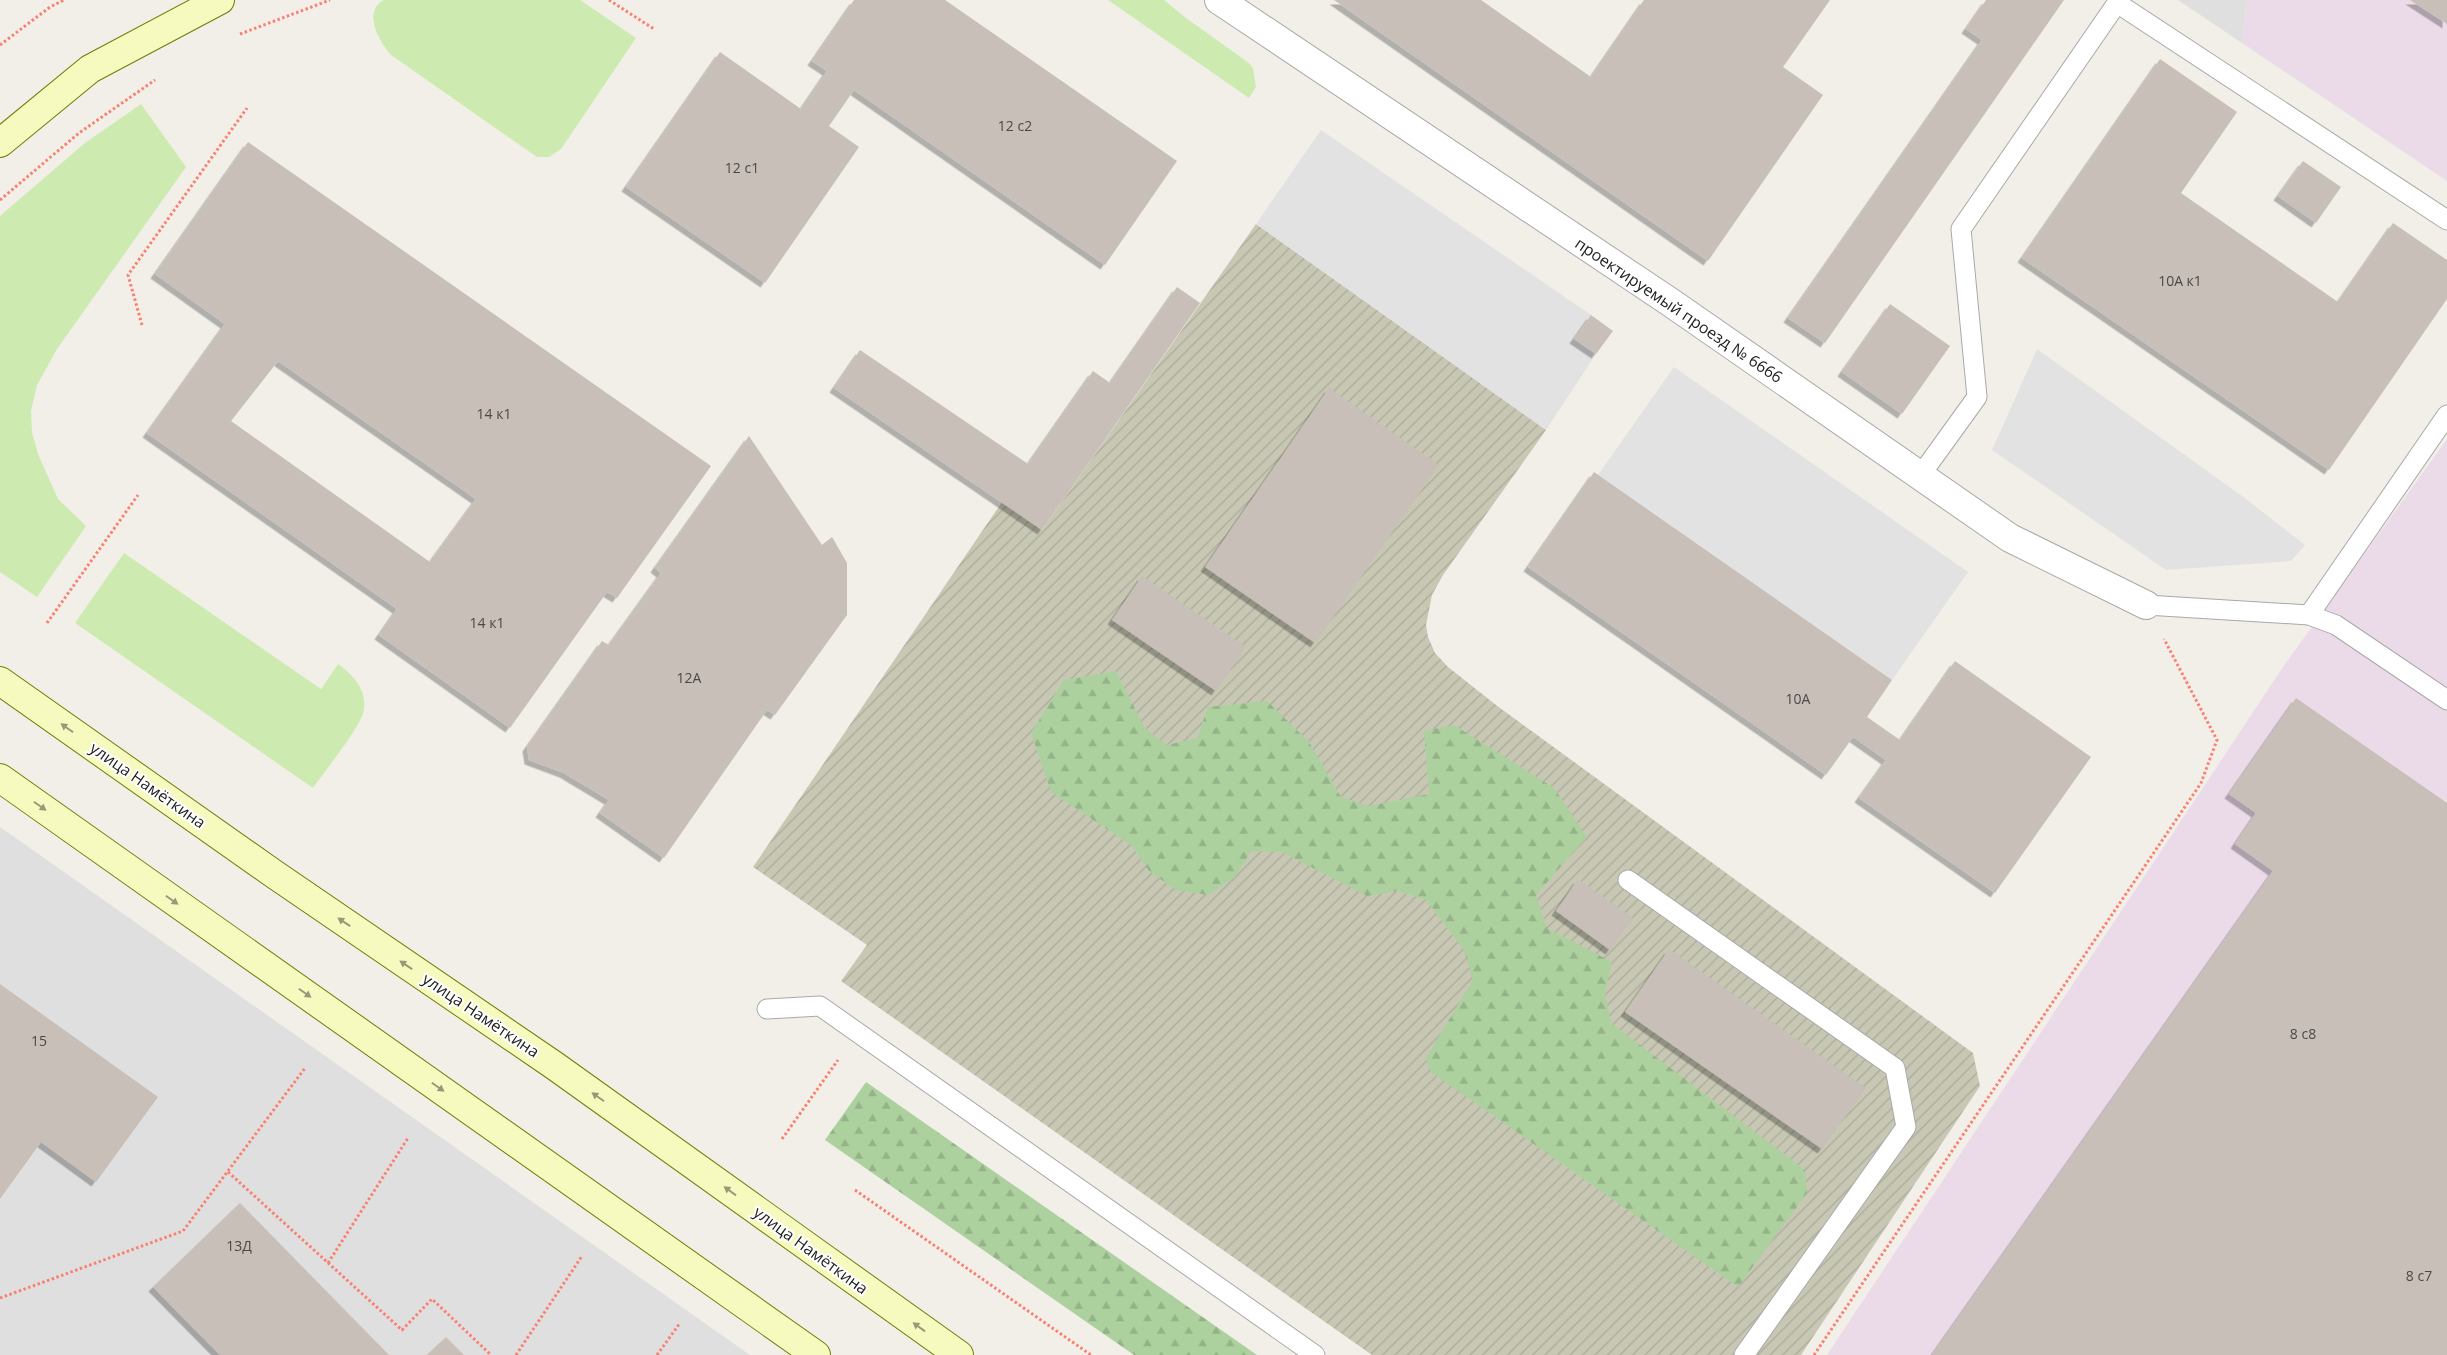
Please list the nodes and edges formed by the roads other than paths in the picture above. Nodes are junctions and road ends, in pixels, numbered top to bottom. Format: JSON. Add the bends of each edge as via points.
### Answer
{"nodes":[{"id":1,"x":220,"y":0,"type":"edge"},
{"id":2,"x":1219,"y":0,"type":"edge"},
{"id":3,"x":0,"y":143,"type":"edge"},
{"id":4,"x":2447,"y":220,"type":"edge"},
{"id":5,"x":2447,"y":414,"type":"edge"},
{"id":6,"x":1920,"y":476,"type":"junction"},
{"id":7,"x":2146,"y":605,"type":"joint"},
{"id":8,"x":2309,"y":616,"type":"junction"},
{"id":9,"x":7,"y":690,"type":"edge"},
{"id":10,"x":2447,"y":700,"type":"edge"},
{"id":11,"x":0,"y":778,"type":"edge"},
{"id":12,"x":1628,"y":880,"type":"dead end"},
{"id":13,"x":767,"y":1009,"type":"dead end"},
{"id":14,"x":816,"y":1355,"type":"edge"},
{"id":15,"x":959,"y":1355,"type":"edge"},
{"id":16,"x":1316,"y":1355,"type":"edge"},
{"id":17,"x":1744,"y":1355,"type":"edge"}],
"edges":[{"from":1,"to":3,"type":"main road","via":[[90,69]]},
{"from":2,"to":6,"type":"street","name":"проектируемый проезд № 6666","via":[[1670,302]]},
{"from":4,"to":6,"type":"lane","via":[[2117,3],[1961,229],[1976,397]]},
{"from":5,"to":8,"type":"lane"},
{"from":6,"to":7,"type":"street","name":"проектируемый проезд № 6666","via":[[2010,538]]},
{"from":7,"to":8,"type":"lane"},
{"from":8,"to":10,"type":"lane","via":[[2336,625]]},
{"from":15,"to":9,"type":"main road","name":"улица Намёткина","one_way":true,"via":[[555,1066]]},
{"from":11,"to":14,"type":"main road","one_way":true},
{"from":12,"to":17,"type":"lane","via":[[1895,1068],[1906,1126]]},
{"from":13,"to":16,"type":"lane","via":[[820,1006]]}]}
